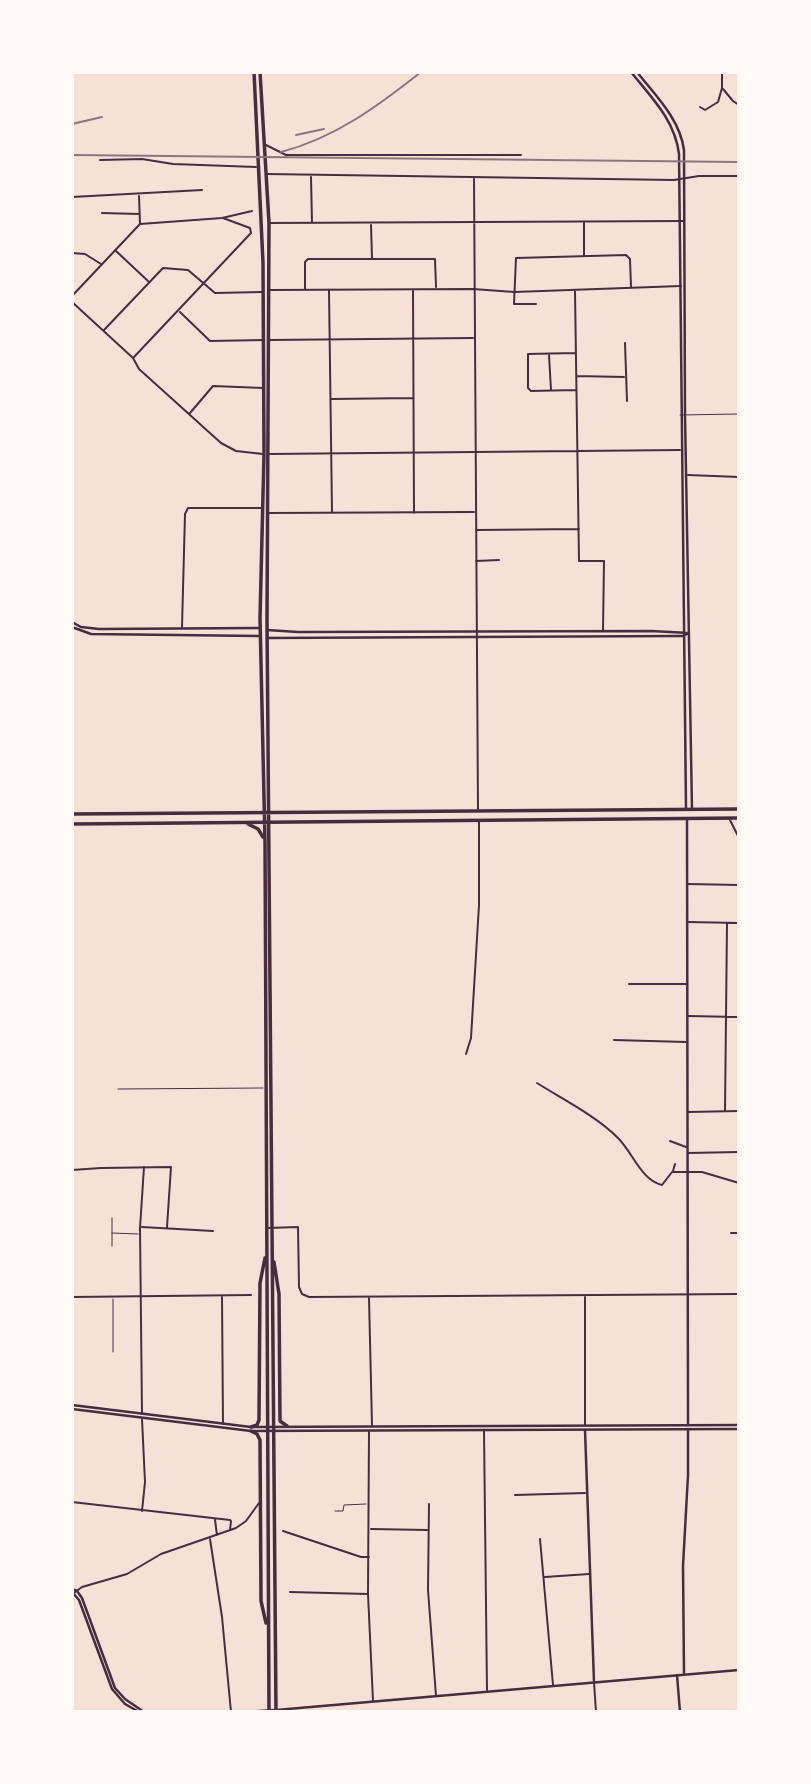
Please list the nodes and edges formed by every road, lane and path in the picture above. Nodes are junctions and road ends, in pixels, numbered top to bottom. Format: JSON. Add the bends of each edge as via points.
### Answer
{"nodes":[{"id":1,"x":254,"y":72,"type":"edge"},
{"id":2,"x":260,"y":72,"type":"edge"},
{"id":3,"x":631,"y":72,"type":"edge"},
{"id":4,"x":637,"y":72,"type":"edge"},
{"id":5,"x":722,"y":72,"type":"edge"},
{"id":6,"x":722,"y":88,"type":"junction"},
{"id":7,"x":739,"y":105,"type":"edge"},
{"id":8,"x":700,"y":107,"type":"dead end"},
{"id":9,"x":263,"y":144,"type":"junction"},
{"id":10,"x":521,"y":155,"type":"dead end"},
{"id":11,"x":100,"y":160,"type":"dead end"},
{"id":12,"x":259,"y":168,"type":"junction"},
{"id":13,"x":266,"y":174,"type":"junction"},
{"id":14,"x":311,"y":176,"type":"junction"},
{"id":15,"x":739,"y":176,"type":"edge"},
{"id":16,"x":474,"y":178,"type":"junction"},
{"id":17,"x":684,"y":178,"type":"junction"},
{"id":18,"x":679,"y":179,"type":"junction"},
{"id":19,"x":202,"y":190,"type":"dead end"},
{"id":20,"x":139,"y":195,"type":"junction"},
{"id":21,"x":72,"y":197,"type":"edge"},
{"id":22,"x":252,"y":211,"type":"dead end"},
{"id":23,"x":102,"y":213,"type":"dead end"},
{"id":24,"x":139,"y":214,"type":"junction"},
{"id":25,"x":222,"y":218,"type":"junction"},
{"id":26,"x":682,"y":221,"type":"junction"},
{"id":27,"x":584,"y":222,"type":"junction"},
{"id":28,"x":269,"y":223,"type":"junction"},
{"id":29,"x":140,"y":224,"type":"junction"},
{"id":30,"x":312,"y":224,"type":"junction"},
{"id":31,"x":371,"y":224,"type":"junction"},
{"id":32,"x":473,"y":224,"type":"junction"},
{"id":33,"x":116,"y":250,"type":"junction"},
{"id":34,"x":72,"y":253,"type":"edge"},
{"id":35,"x":584,"y":256,"type":"junction"},
{"id":36,"x":372,"y":259,"type":"junction"},
{"id":37,"x":102,"y":264,"type":"junction"},
{"id":38,"x":149,"y":282,"type":"junction"},
{"id":39,"x":203,"y":284,"type":"junction"},
{"id":40,"x":682,"y":286,"type":"junction"},
{"id":41,"x":631,"y":288,"type":"junction"},
{"id":42,"x":413,"y":289,"type":"junction"},
{"id":43,"x":436,"y":289,"type":"junction"},
{"id":44,"x":473,"y":289,"type":"junction"},
{"id":45,"x":305,"y":290,"type":"junction"},
{"id":46,"x":329,"y":290,"type":"junction"},
{"id":47,"x":575,"y":290,"type":"junction"},
{"id":48,"x":267,"y":291,"type":"junction"},
{"id":49,"x":514,"y":292,"type":"junction"},
{"id":50,"x":72,"y":296,"type":"edge"},
{"id":51,"x":72,"y":302,"type":"edge"},
{"id":52,"x":536,"y":304,"type":"dead end"},
{"id":53,"x":179,"y":311,"type":"junction"},
{"id":54,"x":103,"y":331,"type":"junction"},
{"id":55,"x":473,"y":338,"type":"junction"},
{"id":56,"x":413,"y":339,"type":"junction"},
{"id":57,"x":266,"y":340,"type":"junction"},
{"id":58,"x":330,"y":341,"type":"junction"},
{"id":59,"x":625,"y":343,"type":"dead end"},
{"id":60,"x":549,"y":354,"type":"junction"},
{"id":61,"x":576,"y":354,"type":"junction"},
{"id":62,"x":133,"y":358,"type":"junction"},
{"id":63,"x":576,"y":376,"type":"junction"},
{"id":64,"x":626,"y":377,"type":"junction"},
{"id":65,"x":264,"y":388,"type":"junction"},
{"id":66,"x":551,"y":390,"type":"junction"},
{"id":67,"x":576,"y":390,"type":"junction"},
{"id":68,"x":413,"y":398,"type":"junction"},
{"id":69,"x":330,"y":399,"type":"junction"},
{"id":70,"x":627,"y":401,"type":"dead end"},
{"id":71,"x":189,"y":414,"type":"junction"},
{"id":72,"x":739,"y":414,"type":"edge"},
{"id":73,"x":680,"y":415,"type":"junction"},
{"id":74,"x":685,"y":415,"type":"junction"},
{"id":75,"x":681,"y":450,"type":"junction"},
{"id":76,"x":686,"y":450,"type":"junction"},
{"id":77,"x":577,"y":452,"type":"junction"},
{"id":78,"x":474,"y":453,"type":"junction"},
{"id":79,"x":267,"y":454,"type":"junction"},
{"id":80,"x":413,"y":454,"type":"junction"},
{"id":81,"x":331,"y":455,"type":"junction"},
{"id":82,"x":681,"y":475,"type":"junction"},
{"id":83,"x":687,"y":475,"type":"junction"},
{"id":84,"x":739,"y":477,"type":"edge"},
{"id":85,"x":263,"y":508,"type":"junction"},
{"id":86,"x":331,"y":512,"type":"junction"},
{"id":87,"x":475,"y":512,"type":"junction"},
{"id":88,"x":267,"y":513,"type":"junction"},
{"id":89,"x":414,"y":513,"type":"junction"},
{"id":90,"x":579,"y":529,"type":"junction"},
{"id":91,"x":475,"y":530,"type":"junction"},
{"id":92,"x":499,"y":560,"type":"dead end"},
{"id":93,"x":475,"y":561,"type":"junction"},
{"id":94,"x":72,"y":622,"type":"edge"},
{"id":95,"x":72,"y":627,"type":"edge"},
{"id":96,"x":182,"y":628,"type":"junction"},
{"id":97,"x":261,"y":628,"type":"junction"},
{"id":98,"x":267,"y":630,"type":"junction"},
{"id":99,"x":603,"y":631,"type":"junction"},
{"id":100,"x":683,"y":631,"type":"junction"},
{"id":101,"x":478,"y":632,"type":"junction"},
{"id":102,"x":689,"y":633,"type":"junction"},
{"id":103,"x":261,"y":636,"type":"junction"},
{"id":104,"x":683,"y":636,"type":"junction"},
{"id":105,"x":267,"y":638,"type":"junction"},
{"id":106,"x":477,"y":638,"type":"junction"},
{"id":107,"x":686,"y":809,"type":"junction"},
{"id":108,"x":692,"y":809,"type":"junction"},
{"id":109,"x":739,"y":809,"type":"edge"},
{"id":110,"x":532,"y":810,"type":"junction"},
{"id":111,"x":425,"y":811,"type":"junction"},
{"id":112,"x":478,"y":811,"type":"junction"},
{"id":113,"x":264,"y":813,"type":"junction"},
{"id":114,"x":270,"y":813,"type":"junction"},
{"id":115,"x":72,"y":814,"type":"edge"},
{"id":116,"x":730,"y":818,"type":"junction"},
{"id":117,"x":739,"y":818,"type":"edge"},
{"id":118,"x":687,"y":819,"type":"junction"},
{"id":119,"x":479,"y":820,"type":"junction"},
{"id":120,"x":532,"y":820,"type":"junction"},
{"id":121,"x":425,"y":821,"type":"junction"},
{"id":122,"x":243,"y":822,"type":"junction"},
{"id":123,"x":267,"y":822,"type":"junction"},
{"id":124,"x":72,"y":824,"type":"edge"},
{"id":125,"x":739,"y":838,"type":"edge"},
{"id":126,"x":265,"y":842,"type":"junction"},
{"id":127,"x":687,"y":884,"type":"junction"},
{"id":128,"x":739,"y":885,"type":"edge"},
{"id":129,"x":687,"y":922,"type":"junction"},
{"id":130,"x":727,"y":922,"type":"junction"},
{"id":131,"x":739,"y":923,"type":"edge"},
{"id":132,"x":629,"y":984,"type":"dead end"},
{"id":133,"x":687,"y":984,"type":"junction"},
{"id":134,"x":687,"y":1016,"type":"junction"},
{"id":135,"x":726,"y":1016,"type":"junction"},
{"id":136,"x":739,"y":1017,"type":"edge"},
{"id":137,"x":614,"y":1040,"type":"dead end"},
{"id":138,"x":687,"y":1042,"type":"junction"},
{"id":139,"x":466,"y":1054,"type":"dead end"},
{"id":140,"x":537,"y":1083,"type":"dead end"},
{"id":141,"x":118,"y":1088,"type":"dead end"},
{"id":142,"x":266,"y":1088,"type":"junction"},
{"id":143,"x":725,"y":1111,"type":"junction"},
{"id":144,"x":739,"y":1111,"type":"edge"},
{"id":145,"x":687,"y":1112,"type":"junction"},
{"id":146,"x":670,"y":1141,"type":"dead end"},
{"id":147,"x":687,"y":1147,"type":"junction"},
{"id":148,"x":739,"y":1152,"type":"edge"},
{"id":149,"x":687,"y":1153,"type":"junction"},
{"id":150,"x":675,"y":1164,"type":"dead end"},
{"id":151,"x":144,"y":1167,"type":"junction"},
{"id":152,"x":72,"y":1170,"type":"edge"},
{"id":153,"x":672,"y":1172,"type":"junction"},
{"id":154,"x":687,"y":1173,"type":"junction"},
{"id":155,"x":739,"y":1183,"type":"edge"},
{"id":156,"x":112,"y":1218,"type":"dead end"},
{"id":157,"x":167,"y":1227,"type":"junction"},
{"id":158,"x":272,"y":1227,"type":"junction"},
{"id":159,"x":141,"y":1228,"type":"junction"},
{"id":160,"x":266,"y":1228,"type":"junction"},
{"id":161,"x":213,"y":1231,"type":"dead end"},
{"id":162,"x":112,"y":1233,"type":"junction"},
{"id":163,"x":731,"y":1233,"type":"dead end"},
{"id":164,"x":739,"y":1233,"type":"edge"},
{"id":165,"x":141,"y":1234,"type":"junction"},
{"id":166,"x":112,"y":1246,"type":"dead end"},
{"id":167,"x":266,"y":1249,"type":"junction"},
{"id":168,"x":272,"y":1249,"type":"junction"},
{"id":169,"x":688,"y":1294,"type":"junction"},
{"id":170,"x":739,"y":1294,"type":"edge"},
{"id":171,"x":141,"y":1295,"type":"junction"},
{"id":172,"x":222,"y":1295,"type":"junction"},
{"id":173,"x":251,"y":1295,"type":"dead end"},
{"id":174,"x":113,"y":1296,"type":"junction"},
{"id":175,"x":585,"y":1296,"type":"junction"},
{"id":176,"x":72,"y":1297,"type":"edge"},
{"id":177,"x":369,"y":1297,"type":"junction"},
{"id":178,"x":113,"y":1352,"type":"dead end"},
{"id":179,"x":72,"y":1407,"type":"edge"},
{"id":180,"x":141,"y":1417,"type":"junction"},
{"id":181,"x":287,"y":1426,"type":"junction"},
{"id":182,"x":223,"y":1427,"type":"junction"},
{"id":183,"x":688,"y":1427,"type":"junction"},
{"id":184,"x":739,"y":1427,"type":"edge"},
{"id":185,"x":371,"y":1428,"type":"junction"},
{"id":186,"x":484,"y":1428,"type":"junction"},
{"id":187,"x":585,"y":1428,"type":"junction"},
{"id":188,"x":251,"y":1429,"type":"junction"},
{"id":189,"x":277,"y":1429,"type":"junction"},
{"id":190,"x":586,"y":1493,"type":"junction"},
{"id":191,"x":515,"y":1496,"type":"dead end"},
{"id":192,"x":72,"y":1502,"type":"edge"},
{"id":193,"x":260,"y":1502,"type":"junction"},
{"id":194,"x":370,"y":1503,"type":"junction"},
{"id":195,"x":429,"y":1504,"type":"dead end"},
{"id":196,"x":142,"y":1511,"type":"junction"},
{"id":197,"x":335,"y":1511,"type":"dead end"},
{"id":198,"x":260,"y":1516,"type":"junction"},
{"id":199,"x":214,"y":1519,"type":"junction"},
{"id":200,"x":248,"y":1519,"type":"junction"},
{"id":201,"x":370,"y":1529,"type":"junction"},
{"id":202,"x":429,"y":1530,"type":"junction"},
{"id":203,"x":230,"y":1531,"type":"junction"},
{"id":204,"x":283,"y":1531,"type":"dead end"},
{"id":205,"x":217,"y":1535,"type":"junction"},
{"id":206,"x":210,"y":1538,"type":"junction"},
{"id":207,"x":540,"y":1539,"type":"dead end"},
{"id":208,"x":370,"y":1557,"type":"junction"},
{"id":209,"x":589,"y":1574,"type":"junction"},
{"id":210,"x":544,"y":1577,"type":"junction"},
{"id":211,"x":74,"y":1591,"type":"edge"},
{"id":212,"x":290,"y":1592,"type":"dead end"},
{"id":213,"x":369,"y":1594,"type":"junction"},
{"id":214,"x":268,"y":1629,"type":"junction"},
{"id":215,"x":739,"y":1670,"type":"edge"},
{"id":216,"x":684,"y":1674,"type":"junction"},
{"id":217,"x":677,"y":1675,"type":"junction"},
{"id":218,"x":594,"y":1682,"type":"junction"},
{"id":219,"x":553,"y":1686,"type":"junction"},
{"id":220,"x":487,"y":1692,"type":"junction"},
{"id":221,"x":436,"y":1697,"type":"junction"},
{"id":222,"x":373,"y":1701,"type":"junction"},
{"id":223,"x":344,"y":1704,"type":"junction"},
{"id":224,"x":269,"y":1711,"type":"edge"},
{"id":225,"x":276,"y":1711,"type":"edge"},
{"id":226,"x":141,"y":1712,"type":"edge"},
{"id":227,"x":231,"y":1712,"type":"edge"},
{"id":228,"x":243,"y":1712,"type":"edge"},
{"id":229,"x":257,"y":1712,"type":"edge"},
{"id":230,"x":345,"y":1712,"type":"edge"},
{"id":231,"x":596,"y":1712,"type":"edge"},
{"id":232,"x":680,"y":1712,"type":"edge"}],
"edges":[{"from":1,"to":12,"type":"main road"},
{"from":2,"to":9,"type":"main road"},
{"from":3,"to":18,"type":"main road","via":[[674,131]]},
{"from":4,"to":17,"type":"main road","via":[[678,129],[684,146]]},
{"from":5,"to":6,"type":"street"},
{"from":6,"to":7,"type":"street"},
{"from":6,"to":8,"type":"street","via":[[718,102],[705,110]]},
{"from":9,"to":10,"type":"street","via":[[286,155]]},
{"from":9,"to":13,"type":"main road"},
{"from":11,"to":12,"type":"street"},
{"from":12,"to":48,"type":"main road"},
{"from":13,"to":14,"type":"street"},
{"from":13,"to":28,"type":"main road"},
{"from":14,"to":16,"type":"street"},
{"from":14,"to":30,"type":"street"},
{"from":15,"to":17,"type":"street"},
{"from":16,"to":18,"type":"street"},
{"from":16,"to":32,"type":"street"},
{"from":17,"to":18,"type":"street"},
{"from":17,"to":26,"type":"main road"},
{"from":18,"to":26,"type":"main road"},
{"from":19,"to":20,"type":"street"},
{"from":20,"to":21,"type":"street"},
{"from":20,"to":24,"type":"street"},
{"from":22,"to":25,"type":"street"},
{"from":23,"to":24,"type":"street"},
{"from":24,"to":29,"type":"street"},
{"from":25,"to":29,"type":"street"},
{"from":25,"to":39,"type":"street","via":[[251,231]]},
{"from":26,"to":27,"type":"street"},
{"from":26,"to":40,"type":"main road"},
{"from":27,"to":32,"type":"street"},
{"from":27,"to":35,"type":"street"},
{"from":28,"to":30,"type":"street"},
{"from":28,"to":48,"type":"main road"},
{"from":29,"to":33,"type":"street"},
{"from":30,"to":31,"type":"street"},
{"from":31,"to":32,"type":"street"},
{"from":31,"to":36,"type":"street"},
{"from":32,"to":44,"type":"street"},
{"from":33,"to":37,"type":"street"},
{"from":33,"to":38,"type":"street"},
{"from":34,"to":37,"type":"street","via":[[85,254]]},
{"from":35,"to":41,"type":"street","via":[[628,257]]},
{"from":35,"to":49,"type":"street","via":[[516,258]]},
{"from":36,"to":43,"type":"street","via":[[435,258]]},
{"from":36,"to":45,"type":"street","via":[[307,259]]},
{"from":37,"to":50,"type":"street"},
{"from":38,"to":39,"type":"street","via":[[163,268],[188,270]]},
{"from":38,"to":54,"type":"street"},
{"from":39,"to":48,"type":"street","via":[[215,293]]},
{"from":39,"to":53,"type":"street"},
{"from":40,"to":41,"type":"street"},
{"from":40,"to":73,"type":"main road"},
{"from":40,"to":74,"type":"main road"},
{"from":41,"to":47,"type":"street"},
{"from":42,"to":43,"type":"street"},
{"from":42,"to":46,"type":"street"},
{"from":42,"to":56,"type":"street"},
{"from":43,"to":44,"type":"street"},
{"from":44,"to":49,"type":"street"},
{"from":44,"to":55,"type":"street"},
{"from":45,"to":46,"type":"street"},
{"from":45,"to":48,"type":"street"},
{"from":46,"to":58,"type":"street"},
{"from":47,"to":49,"type":"street"},
{"from":47,"to":61,"type":"street"},
{"from":48,"to":57,"type":"main road"},
{"from":49,"to":52,"type":"street","via":[[515,305]]},
{"from":51,"to":54,"type":"street"},
{"from":53,"to":57,"type":"street","via":[[210,341]]},
{"from":53,"to":62,"type":"street"},
{"from":54,"to":62,"type":"street"},
{"from":55,"to":56,"type":"street"},
{"from":55,"to":78,"type":"street"},
{"from":56,"to":58,"type":"street"},
{"from":56,"to":68,"type":"street"},
{"from":57,"to":58,"type":"street"},
{"from":57,"to":65,"type":"main road"},
{"from":57,"to":79,"type":"main road"},
{"from":58,"to":69,"type":"street"},
{"from":59,"to":64,"type":"street"},
{"from":60,"to":61,"type":"street"},
{"from":60,"to":66,"type":"street"},
{"from":60,"to":66,"type":"street","via":[[528,354],[528,388]]},
{"from":61,"to":63,"type":"street"},
{"from":62,"to":71,"type":"street","via":[[139,369]]},
{"from":63,"to":64,"type":"street"},
{"from":63,"to":67,"type":"street"},
{"from":64,"to":70,"type":"street"},
{"from":65,"to":71,"type":"street","via":[[213,386]]},
{"from":65,"to":79,"type":"main road"},
{"from":66,"to":67,"type":"street"},
{"from":67,"to":77,"type":"street"},
{"from":68,"to":69,"type":"street"},
{"from":68,"to":80,"type":"street"},
{"from":69,"to":81,"type":"street"},
{"from":71,"to":79,"type":"street","via":[[236,452]]},
{"from":72,"to":74,"type":"lane"},
{"from":73,"to":74,"type":"lane"},
{"from":73,"to":75,"type":"main road"},
{"from":74,"to":76,"type":"main road"},
{"from":75,"to":76,"type":"street"},
{"from":75,"to":77,"type":"street"},
{"from":75,"to":82,"type":"main road"},
{"from":76,"to":83,"type":"main road"},
{"from":77,"to":78,"type":"street"},
{"from":77,"to":90,"type":"street"},
{"from":78,"to":80,"type":"street"},
{"from":78,"to":87,"type":"street"},
{"from":79,"to":81,"type":"street"},
{"from":79,"to":85,"type":"main road"},
{"from":79,"to":88,"type":"main road"},
{"from":80,"to":81,"type":"street"},
{"from":80,"to":89,"type":"street"},
{"from":81,"to":86,"type":"street"},
{"from":82,"to":83,"type":"street"},
{"from":82,"to":100,"type":"main road"},
{"from":83,"to":84,"type":"street"},
{"from":83,"to":102,"type":"main road"},
{"from":85,"to":96,"type":"street","via":[[188,508]]},
{"from":85,"to":97,"type":"main road"},
{"from":86,"to":88,"type":"street"},
{"from":86,"to":89,"type":"street"},
{"from":87,"to":89,"type":"street"},
{"from":87,"to":91,"type":"street"},
{"from":88,"to":98,"type":"main road"},
{"from":90,"to":91,"type":"street"},
{"from":90,"to":99,"type":"street","via":[[579,561],[604,561]]},
{"from":91,"to":93,"type":"street"},
{"from":92,"to":93,"type":"street"},
{"from":93,"to":101,"type":"street"},
{"from":94,"to":96,"type":"main road","via":[[92,629]]},
{"from":95,"to":103,"type":"main road","via":[[99,634]]},
{"from":96,"to":97,"type":"main road"},
{"from":97,"to":98,"type":"main road"},
{"from":97,"to":103,"type":"main road"},
{"from":98,"to":101,"type":"main road"},
{"from":98,"to":105,"type":"main road"},
{"from":99,"to":100,"type":"main road"},
{"from":99,"to":101,"type":"main road"},
{"from":100,"to":102,"type":"main road"},
{"from":100,"to":104,"type":"main road"},
{"from":101,"to":106,"type":"street"},
{"from":102,"to":104,"type":"main road"},
{"from":102,"to":108,"type":"main road"},
{"from":103,"to":105,"type":"main road"},
{"from":103,"to":113,"type":"main road"},
{"from":104,"to":106,"type":"main road"},
{"from":104,"to":107,"type":"main road"},
{"from":105,"to":106,"type":"main road"},
{"from":105,"to":114,"type":"main road"},
{"from":106,"to":112,"type":"street"},
{"from":107,"to":108,"type":"main road"},
{"from":107,"to":110,"type":"main road"},
{"from":107,"to":118,"type":"main road"},
{"from":108,"to":109,"type":"main road"},
{"from":108,"to":118,"type":"main road"},
{"from":110,"to":112,"type":"main road"},
{"from":110,"to":120,"type":"main road"},
{"from":111,"to":112,"type":"main road"},
{"from":111,"to":114,"type":"main road"},
{"from":111,"to":121,"type":"main road"},
{"from":113,"to":114,"type":"main road"},
{"from":113,"to":115,"type":"main road"},
{"from":113,"to":123,"type":"main road"},
{"from":114,"to":123,"type":"main road"},
{"from":116,"to":117,"type":"main road"},
{"from":116,"to":118,"type":"main road"},
{"from":116,"to":125,"type":"street"},
{"from":118,"to":120,"type":"main road"},
{"from":118,"to":127,"type":"main road"},
{"from":119,"to":120,"type":"main road"},
{"from":119,"to":121,"type":"main road"},
{"from":119,"to":139,"type":"street","via":[[478,932]]},
{"from":121,"to":123,"type":"main road"},
{"from":122,"to":123,"type":"main road"},
{"from":122,"to":124,"type":"main road"},
{"from":122,"to":126,"type":"main road","via":[[258,830]]},
{"from":123,"to":126,"type":"main road"},
{"from":123,"to":158,"type":"main road"},
{"from":126,"to":142,"type":"main road"},
{"from":127,"to":128,"type":"street"},
{"from":127,"to":129,"type":"main road"},
{"from":129,"to":130,"type":"street"},
{"from":129,"to":133,"type":"main road"},
{"from":130,"to":131,"type":"street"},
{"from":130,"to":135,"type":"street"},
{"from":132,"to":133,"type":"street"},
{"from":133,"to":134,"type":"main road"},
{"from":134,"to":135,"type":"street"},
{"from":134,"to":138,"type":"main road"},
{"from":135,"to":136,"type":"street"},
{"from":135,"to":143,"type":"street"},
{"from":137,"to":138,"type":"street"},
{"from":138,"to":145,"type":"main road"},
{"from":140,"to":153,"type":"street","via":[[618,1138],[652,1182],[662,1185]]},
{"from":141,"to":142,"type":"lane"},
{"from":142,"to":160,"type":"main road"},
{"from":143,"to":144,"type":"street"},
{"from":143,"to":145,"type":"street"},
{"from":145,"to":147,"type":"main road"},
{"from":146,"to":147,"type":"street"},
{"from":147,"to":149,"type":"main road"},
{"from":148,"to":149,"type":"street"},
{"from":149,"to":154,"type":"main road"},
{"from":150,"to":153,"type":"street"},
{"from":151,"to":152,"type":"street"},
{"from":151,"to":157,"type":"street","via":[[171,1167]]},
{"from":151,"to":159,"type":"street"},
{"from":153,"to":154,"type":"street"},
{"from":154,"to":155,"type":"street"},
{"from":154,"to":169,"type":"main road"},
{"from":156,"to":162,"type":"lane"},
{"from":157,"to":159,"type":"street"},
{"from":157,"to":161,"type":"street"},
{"from":158,"to":160,"type":"street"},
{"from":158,"to":168,"type":"main road"},
{"from":158,"to":177,"type":"street","via":[[298,1227],[303,1295]]},
{"from":159,"to":165,"type":"street"},
{"from":160,"to":167,"type":"main road"},
{"from":162,"to":165,"type":"lane"},
{"from":162,"to":166,"type":"lane"},
{"from":163,"to":164,"type":"street"},
{"from":165,"to":171,"type":"street"},
{"from":167,"to":188,"type":"main road","via":[[260,1283],[259,1420]]},
{"from":167,"to":214,"type":"main road"},
{"from":168,"to":181,"type":"main road","via":[[279,1294],[280,1420]]},
{"from":168,"to":225,"type":"main road"},
{"from":169,"to":170,"type":"street"},
{"from":169,"to":175,"type":"street"},
{"from":169,"to":183,"type":"main road"},
{"from":171,"to":172,"type":"street"},
{"from":171,"to":174,"type":"street"},
{"from":171,"to":180,"type":"street"},
{"from":172,"to":173,"type":"street"},
{"from":172,"to":182,"type":"street"},
{"from":174,"to":176,"type":"street"},
{"from":174,"to":178,"type":"lane"},
{"from":175,"to":177,"type":"street"},
{"from":175,"to":187,"type":"street"},
{"from":177,"to":185,"type":"street"},
{"from":179,"to":180,"type":"main road"},
{"from":180,"to":182,"type":"main road"},
{"from":180,"to":196,"type":"street"},
{"from":181,"to":185,"type":"main road"},
{"from":181,"to":189,"type":"main road"},
{"from":182,"to":188,"type":"main road"},
{"from":183,"to":184,"type":"main road"},
{"from":183,"to":187,"type":"main road"},
{"from":183,"to":216,"type":"main road"},
{"from":185,"to":186,"type":"main road"},
{"from":185,"to":189,"type":"main road"},
{"from":185,"to":194,"type":"street"},
{"from":186,"to":187,"type":"main road"},
{"from":186,"to":220,"type":"street"},
{"from":187,"to":190,"type":"main road"},
{"from":188,"to":189,"type":"main road"},
{"from":188,"to":193,"type":"main road","via":[[260,1438]]},
{"from":190,"to":191,"type":"street"},
{"from":190,"to":209,"type":"main road"},
{"from":192,"to":196,"type":"street"},
{"from":193,"to":198,"type":"main road"},
{"from":193,"to":200,"type":"street"},
{"from":194,"to":197,"type":"lane","via":[[344,1505],[343,1511]]},
{"from":194,"to":201,"type":"street"},
{"from":195,"to":202,"type":"street"},
{"from":196,"to":199,"type":"street"},
{"from":198,"to":200,"type":"street"},
{"from":198,"to":214,"type":"main road","via":[[261,1601]]},
{"from":199,"to":203,"type":"street","via":[[231,1520]]},
{"from":199,"to":205,"type":"street"},
{"from":200,"to":203,"type":"street"},
{"from":201,"to":202,"type":"street"},
{"from":201,"to":208,"type":"street"},
{"from":202,"to":221,"type":"street","via":[[428,1590]]},
{"from":203,"to":205,"type":"street"},
{"from":204,"to":208,"type":"street"},
{"from":205,"to":206,"type":"street"},
{"from":206,"to":211,"type":"street"},
{"from":206,"to":227,"type":"street"},
{"from":207,"to":210,"type":"street"},
{"from":208,"to":213,"type":"street"},
{"from":209,"to":210,"type":"street"},
{"from":209,"to":218,"type":"main road"},
{"from":210,"to":219,"type":"street"},
{"from":211,"to":226,"type":"main road","via":[[82,1598],[118,1693]]},
{"from":212,"to":213,"type":"street"},
{"from":213,"to":222,"type":"street"},
{"from":214,"to":224,"type":"main road"},
{"from":215,"to":216,"type":"main road"},
{"from":216,"to":217,"type":"main road"},
{"from":217,"to":218,"type":"main road"},
{"from":217,"to":232,"type":"main road"},
{"from":218,"to":219,"type":"main road"},
{"from":218,"to":231,"type":"street"},
{"from":219,"to":220,"type":"main road"},
{"from":220,"to":221,"type":"main road"},
{"from":221,"to":222,"type":"main road"},
{"from":222,"to":223,"type":"main road"},
{"from":223,"to":225,"type":"main road"},
{"from":223,"to":230,"type":"street"},
{"from":224,"to":225,"type":"main road"},
{"from":224,"to":229,"type":"main road"},
{"from":228,"to":229,"type":"main road"}]}
